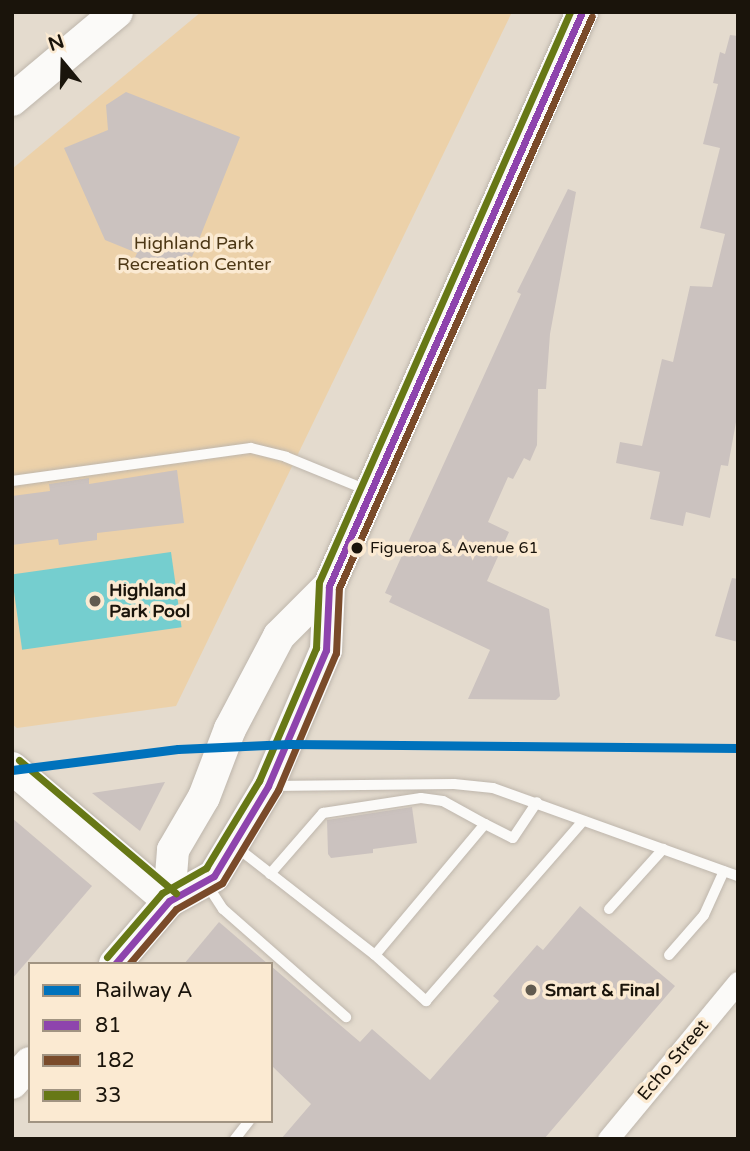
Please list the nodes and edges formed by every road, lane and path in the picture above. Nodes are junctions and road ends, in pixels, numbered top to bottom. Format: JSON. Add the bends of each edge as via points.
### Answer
{"nodes":[{"id":1,"x":117,"y":12,"type":"edge"},
{"id":2,"x":582,"y":12,"type":"edge"},
{"id":3,"x":12,"y":100,"type":"edge"},
{"id":4,"x":12,"y":481,"type":"edge"},
{"id":5,"x":370,"y":491,"type":"junction"},
{"id":6,"x":329,"y":586,"type":"junction"},
{"id":7,"x":25,"y":783,"type":"edge"},
{"id":8,"x":268,"y":786,"type":"junction"},
{"id":9,"x":537,"y":802,"type":"junction"},
{"id":10,"x":583,"y":821,"type":"junction"},
{"id":11,"x":485,"y":824,"type":"junction"},
{"id":12,"x":235,"y":846,"type":"junction"},
{"id":13,"x":663,"y":849,"type":"junction"},
{"id":14,"x":724,"y":871,"type":"junction"},
{"id":15,"x":270,"y":874,"type":"junction"},
{"id":16,"x":738,"y":876,"type":"edge"},
{"id":17,"x":205,"y":881,"type":"junction"},
{"id":18,"x":169,"y":901,"type":"junction"},
{"id":19,"x":609,"y":909,"type":"dead end"},
{"id":20,"x":375,"y":955,"type":"junction"},
{"id":21,"x":669,"y":955,"type":"dead end"},
{"id":22,"x":117,"y":962,"type":"edge"},
{"id":23,"x":738,"y":982,"type":"edge"},
{"id":24,"x":346,"y":1017,"type":"dead end"},
{"id":25,"x":28,"y":1065,"type":"edge"},
{"id":26,"x":12,"y":1083,"type":"edge"},
{"id":27,"x":247,"y":1123,"type":"edge"},
{"id":28,"x":234,"y":1139,"type":"edge"},
{"id":29,"x":608,"y":1139,"type":"edge"}],
"edges":[{"from":1,"to":3,"type":"main road"},
{"from":2,"to":5,"type":"main road"},
{"from":4,"to":5,"type":"lane","via":[[251,448]]},
{"from":5,"to":6,"type":"main road"},
{"from":6,"to":8,"type":"main road","via":[[326,650],[297,727]]},
{"from":6,"to":18,"type":"main road","via":[[279,636],[230,729],[204,797],[173,850]]},
{"from":7,"to":18,"type":"main road"},
{"from":8,"to":9,"type":"lane","via":[[454,784],[493,788]]},
{"from":8,"to":12,"type":"main road"},
{"from":9,"to":10,"type":"lane"},
{"from":9,"to":11,"type":"lane","via":[[513,838]]},
{"from":10,"to":13,"type":"lane"},
{"from":10,"to":20,"type":"lane","via":[[426,1001]]},
{"from":11,"to":15,"type":"lane","via":[[443,801],[421,798],[323,813]]},
{"from":11,"to":20,"type":"lane"},
{"from":12,"to":15,"type":"lane"},
{"from":12,"to":17,"type":"main road","via":[[215,876]]},
{"from":13,"to":14,"type":"lane"},
{"from":13,"to":19,"type":"lane"},
{"from":14,"to":16,"type":"lane"},
{"from":14,"to":21,"type":"lane","via":[[704,915]]},
{"from":15,"to":20,"type":"lane"},
{"from":17,"to":18,"type":"main road"},
{"from":17,"to":24,"type":"lane","via":[[223,909]]},
{"from":18,"to":22,"type":"main road"},
{"from":23,"to":29,"type":"street","name":"Echo Street"},
{"from":25,"to":26,"type":"main road"},
{"from":27,"to":28,"type":"lane"}]}
